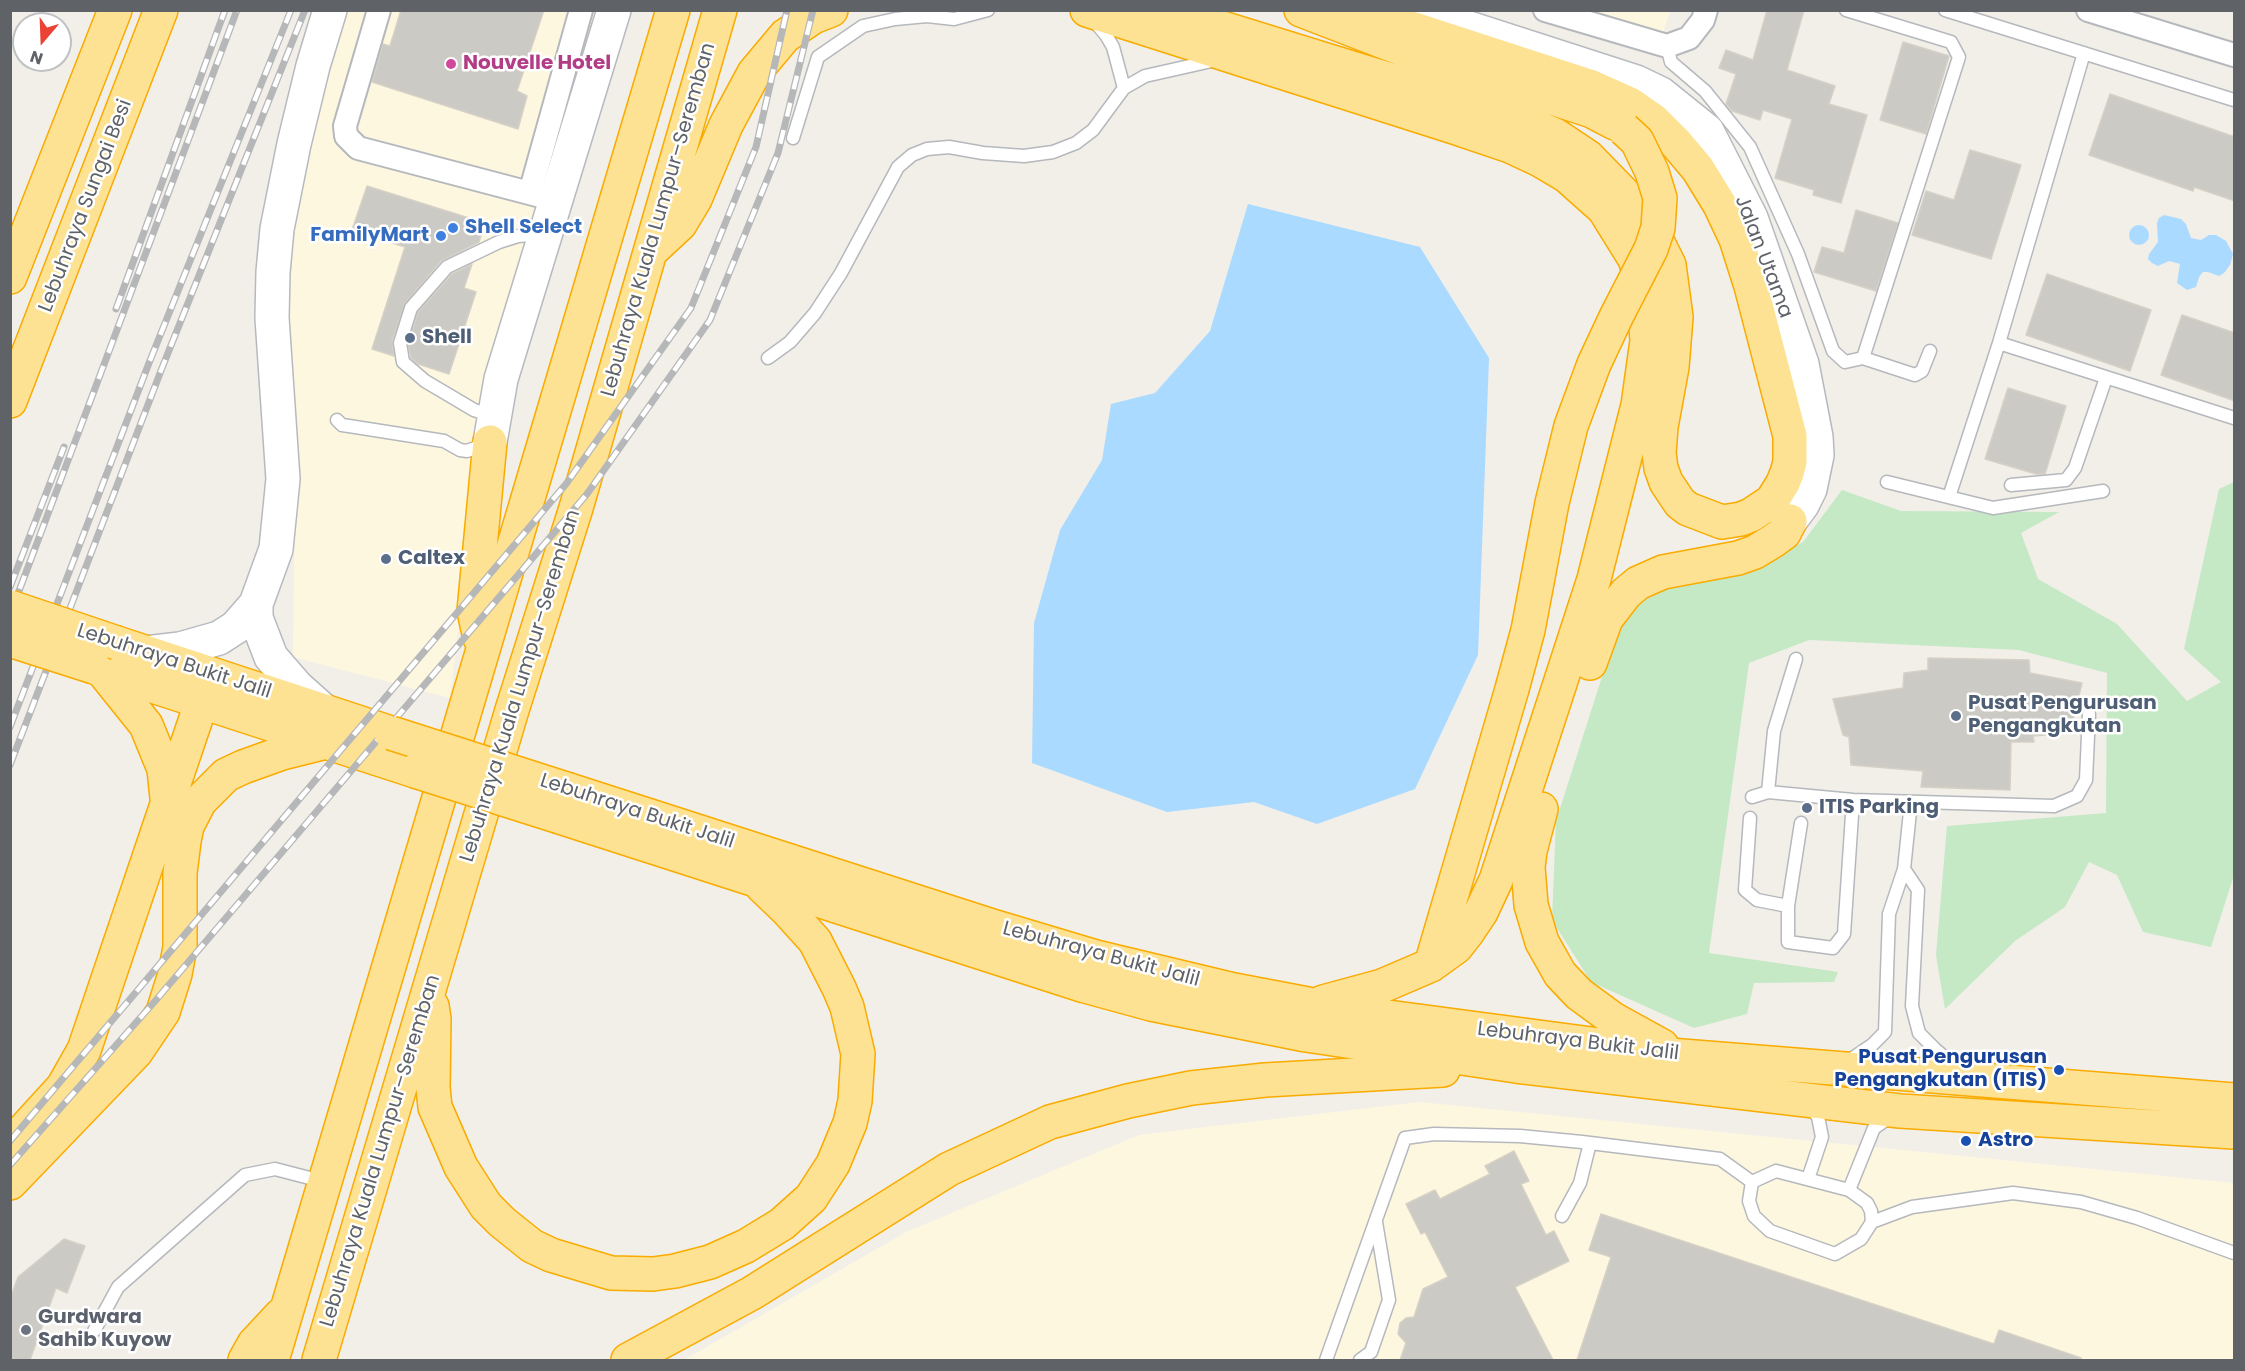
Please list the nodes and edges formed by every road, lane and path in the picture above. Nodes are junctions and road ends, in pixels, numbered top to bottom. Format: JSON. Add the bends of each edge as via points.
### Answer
{"nodes":[{"id":1,"x":115,"y":10,"type":"edge"},
{"id":2,"x":161,"y":10,"type":"edge"},
{"id":3,"x":330,"y":10,"type":"edge"},
{"id":4,"x":379,"y":10,"type":"edge"},
{"id":5,"x":581,"y":10,"type":"edge"},
{"id":6,"x":614,"y":10,"type":"edge"},
{"id":7,"x":673,"y":10,"type":"edge"},
{"id":8,"x":720,"y":10,"type":"edge"},
{"id":9,"x":831,"y":10,"type":"edge"},
{"id":10,"x":988,"y":10,"type":"edge"},
{"id":11,"x":1080,"y":10,"type":"edge"},
{"id":12,"x":1087,"y":10,"type":"edge"},
{"id":13,"x":1164,"y":10,"type":"edge"},
{"id":14,"x":1301,"y":10,"type":"edge"},
{"id":15,"x":1356,"y":10,"type":"edge"},
{"id":16,"x":1413,"y":10,"type":"edge"},
{"id":17,"x":1545,"y":10,"type":"edge"},
{"id":18,"x":1706,"y":10,"type":"edge"},
{"id":19,"x":1846,"y":10,"type":"edge"},
{"id":20,"x":1945,"y":10,"type":"edge"},
{"id":21,"x":2088,"y":10,"type":"edge"},
{"id":22,"x":1667,"y":46,"type":"junction"},
{"id":23,"x":2084,"y":53,"type":"junction"},
{"id":24,"x":2235,"y":55,"type":"edge"},
{"id":25,"x":1232,"y":57,"type":"junction"},
{"id":26,"x":1125,"y":88,"type":"junction"},
{"id":27,"x":2235,"y":100,"type":"edge"},
{"id":28,"x":793,"y":138,"type":"dead end"},
{"id":29,"x":543,"y":197,"type":"junction"},
{"id":30,"x":545,"y":234,"type":"junction"},
{"id":31,"x":650,"y":252,"type":"junction"},
{"id":32,"x":10,"y":277,"type":"edge"},
{"id":33,"x":1999,"y":343,"type":"junction"},
{"id":34,"x":1930,"y":351,"type":"dead end"},
{"id":35,"x":768,"y":358,"type":"dead end"},
{"id":36,"x":1863,"y":358,"type":"junction"},
{"id":37,"x":2106,"y":378,"type":"junction"},
{"id":38,"x":10,"y":401,"type":"edge"},
{"id":39,"x":1638,"y":405,"type":"junction"},
{"id":40,"x":2235,"y":418,"type":"edge"},
{"id":41,"x":337,"y":420,"type":"dead end"},
{"id":42,"x":492,"y":429,"type":"junction"},
{"id":43,"x":1887,"y":482,"type":"dead end"},
{"id":44,"x":2010,"y":485,"type":"dead end"},
{"id":45,"x":2103,"y":491,"type":"dead end"},
{"id":46,"x":1949,"y":497,"type":"junction"},
{"id":47,"x":1790,"y":521,"type":"junction"},
{"id":48,"x":256,"y":604,"type":"junction"},
{"id":49,"x":10,"y":607,"type":"edge"},
{"id":50,"x":10,"y":640,"type":"edge"},
{"id":51,"x":482,"y":651,"type":"junction"},
{"id":52,"x":114,"y":658,"type":"junction"},
{"id":53,"x":1796,"y":659,"type":"dead end"},
{"id":54,"x":206,"y":688,"type":"junction"},
{"id":55,"x":2089,"y":714,"type":"dead end"},
{"id":56,"x":326,"y":727,"type":"junction"},
{"id":57,"x":1768,"y":792,"type":"junction"},
{"id":58,"x":1752,"y":797,"type":"dead end"},
{"id":59,"x":1853,"y":800,"type":"junction"},
{"id":60,"x":1911,"y":802,"type":"junction"},
{"id":61,"x":564,"y":803,"type":"junction"},
{"id":62,"x":166,"y":806,"type":"junction"},
{"id":63,"x":1750,"y":818,"type":"dead end"},
{"id":64,"x":1801,"y":823,"type":"dead end"},
{"id":65,"x":1904,"y":869,"type":"junction"},
{"id":66,"x":755,"y":880,"type":"junction"},
{"id":67,"x":1788,"y":906,"type":"junction"},
{"id":68,"x":1431,"y":964,"type":"junction"},
{"id":69,"x":429,"y":990,"type":"junction"},
{"id":70,"x":1313,"y":1005,"type":"junction"},
{"id":71,"x":1682,"y":1056,"type":"junction"},
{"id":72,"x":1516,"y":1066,"type":"junction"},
{"id":73,"x":1836,"y":1069,"type":"junction"},
{"id":74,"x":1972,"y":1079,"type":"junction"},
{"id":75,"x":2235,"y":1100,"type":"edge"},
{"id":76,"x":1804,"y":1101,"type":"junction"},
{"id":77,"x":1900,"y":1112,"type":"junction"},
{"id":78,"x":2235,"y":1132,"type":"edge"},
{"id":79,"x":1590,"y":1143,"type":"junction"},
{"id":80,"x":10,"y":1145,"type":"edge"},
{"id":81,"x":1808,"y":1179,"type":"junction"},
{"id":82,"x":326,"y":1182,"type":"junction"},
{"id":83,"x":1752,"y":1182,"type":"junction"},
{"id":84,"x":10,"y":1184,"type":"edge"},
{"id":85,"x":1849,"y":1190,"type":"junction"},
{"id":86,"x":1562,"y":1216,"type":"dead end"},
{"id":87,"x":1376,"y":1221,"type":"junction"},
{"id":88,"x":1872,"y":1222,"type":"junction"},
{"id":89,"x":2235,"y":1253,"type":"edge"},
{"id":90,"x":288,"y":1307,"type":"junction"},
{"id":91,"x":94,"y":1331,"type":"dead end"},
{"id":92,"x":245,"y":1360,"type":"edge"},
{"id":93,"x":272,"y":1360,"type":"edge"},
{"id":94,"x":319,"y":1360,"type":"edge"},
{"id":95,"x":628,"y":1360,"type":"edge"},
{"id":96,"x":1326,"y":1360,"type":"edge"},
{"id":97,"x":1360,"y":1360,"type":"edge"}],
"edges":[{"from":1,"to":32,"type":"highway"},
{"from":2,"to":38,"type":"highway","name":"Lebuhraya Sungai Besi"},
{"from":3,"to":48,"type":"street","via":[[294,144],[277,229],[272,318],[283,479],[276,549]]},
{"from":4,"to":29,"type":"street","via":[[345,126],[346,136],[358,148]]},
{"from":5,"to":29,"type":"street"},
{"from":6,"to":29,"type":"street"},
{"from":7,"to":51,"type":"highway"},
{"from":8,"to":31,"type":"highway","name":"Lebuhraya Kuala Lumpur–Seremban"},
{"from":9,"to":31,"type":"highway","via":[[785,36],[754,73],[726,125],[696,199],[680,224]]},
{"from":10,"to":28,"type":"lane","via":[[954,19],[927,16],[863,26],[818,57]]},
{"from":11,"to":26,"type":"lane","via":[[1106,34]]},
{"from":12,"to":25,"type":"highway"},
{"from":13,"to":15,"type":"highway","via":[[1517,119],[1555,135],[1588,157],[1632,202],[1669,265],[1676,316],[1659,453],[1666,482],[1688,509],[1722,522],[1751,515],[1772,501],[1787,473],[1790,436],[1754,297],[1736,239],[1720,205],[1676,143],[1630,104],[1592,87]]},
{"from":14,"to":68,"type":"highway","bridge":true,"via":[[1410,52],[1610,119],[1637,141],[1660,198],[1658,228],[1651,249],[1594,364],[1571,426],[1528,630]]},
{"from":16,"to":47,"type":"street","name":"Jalan Utama","via":[[1636,82],[1662,94],[1707,131],[1751,218],[1802,364],[1817,455],[1810,489]]},
{"from":17,"to":22,"type":"street"},
{"from":18,"to":22,"type":"street","via":[[1689,38]]},
{"from":19,"to":36,"type":"lane","via":[[1951,42],[1959,57]]},
{"from":20,"to":23,"type":"lane"},
{"from":21,"to":24,"type":"street"},
{"from":22,"to":36,"type":"lane","via":[[1671,62],[1706,92],[1750,147],[1798,254],[1833,351],[1845,362]]},
{"from":23,"to":27,"type":"lane"},
{"from":23,"to":33,"type":"lane"},
{"from":25,"to":26,"type":"lane","via":[[1145,76]]},
{"from":25,"to":39,"type":"highway","via":[[1510,146],[1567,176],[1604,209],[1635,259],[1641,277],[1647,341]]},
{"from":26,"to":35,"type":"lane","via":[[1093,130],[1076,143],[1053,152],[1024,156],[949,147],[912,155],[898,167],[815,313],[790,342]]},
{"from":29,"to":30,"type":"street"},
{"from":30,"to":42,"type":"street","via":[[501,380]]},
{"from":30,"to":42,"type":"lane","via":[[499,242],[447,267],[411,308],[400,343],[403,362],[425,381],[474,410]]},
{"from":31,"to":69,"type":"highway","name":"Lebuhraya Kuala Lumpur–Seremban"},
{"from":33,"to":37,"type":"lane"},
{"from":33,"to":46,"type":"lane"},
{"from":34,"to":36,"type":"lane","via":[[1922,371],[1915,375]]},
{"from":37,"to":40,"type":"lane"},
{"from":37,"to":44,"type":"lane","via":[[2075,468],[2066,480]]},
{"from":39,"to":47,"type":"highway","via":[[1639,469],[1647,494],[1669,522],[1694,536],[1727,543],[1764,538]]},
{"from":39,"to":68,"type":"highway","via":[[1592,588],[1496,880],[1467,933],[1456,947]]},
{"from":41,"to":42,"type":"lane","via":[[349,426],[444,441],[467,451]]},
{"from":42,"to":51,"type":"highway","via":[[474,611]]},
{"from":43,"to":46,"type":"lane"},
{"from":45,"to":46,"type":"lane","via":[[1993,508]]},
{"from":47,"to":71,"type":"highway","via":[[1779,537],[1755,552],[1657,575],[1638,584],[1617,603],[1601,631],[1540,810],[1530,851],[1529,884],[1536,925],[1560,974],[1593,1006],[1640,1036]]},
{"from":48,"to":52,"type":"street","via":[[236,627],[219,638],[189,647]]},
{"from":48,"to":56,"type":"street","via":[[259,629],[271,657]]},
{"from":49,"to":52,"type":"highway","name":"Lebuhraya Bukit Jalil","bridge":true},
{"from":50,"to":52,"type":"highway","name":"Lebuhraya Bukit Jalil","bridge":true},
{"from":51,"to":82,"type":"highway"},
{"from":52,"to":54,"type":"highway","name":"Lebuhraya Bukit Jalil"},
{"from":52,"to":54,"type":"highway","name":"Lebuhraya Bukit Jalil"},
{"from":52,"to":62,"type":"highway","via":[[158,749],[164,769]]},
{"from":53,"to":57,"type":"lane","via":[[1774,731]]},
{"from":54,"to":56,"type":"highway","name":"Lebuhraya Bukit Jalil"},
{"from":54,"to":62,"type":"highway"},
{"from":55,"to":60,"type":"lane","via":[[2086,780],[2077,796],[2054,806]]},
{"from":56,"to":61,"type":"highway","name":"Lebuhraya Bukit Jalil","bridge":true},
{"from":56,"to":84,"type":"highway","via":[[282,753],[226,775],[200,801],[184,841],[180,947],[163,1012],[136,1052]]},
{"from":57,"to":58,"type":"lane"},
{"from":57,"to":59,"type":"lane"},
{"from":59,"to":60,"type":"lane"},
{"from":59,"to":67,"type":"lane","via":[[1844,934],[1833,948],[1788,942]]},
{"from":60,"to":65,"type":"lane"},
{"from":61,"to":66,"type":"highway","name":"Lebuhraya Bukit Jalil"},
{"from":61,"to":70,"type":"highway","name":"Lebuhraya Bukit Jalil","via":[[1096,957]]},
{"from":62,"to":80,"type":"highway","via":[[84,1050],[63,1087]]},
{"from":63,"to":67,"type":"lane","via":[[1746,891],[1757,900]]},
{"from":64,"to":67,"type":"lane"},
{"from":65,"to":73,"type":"lane","via":[[1889,914],[1885,1032]]},
{"from":65,"to":74,"type":"lane","via":[[1918,890],[1912,1006],[1919,1033]]},
{"from":66,"to":69,"type":"highway","via":[[800,923],[827,962],[854,1031],[858,1054],[855,1101],[842,1145],[811,1198],[782,1224],[710,1262],[654,1274],[611,1273],[571,1263],[532,1246],[502,1222],[486,1206],[461,1167],[435,1107],[434,1019]]},
{"from":66,"to":72,"type":"highway","name":"Lebuhraya Bukit Jalil","via":[[1150,1004],[1306,1035]]},
{"from":68,"to":70,"type":"highway","via":[[1382,986]]},
{"from":69,"to":94,"type":"highway","name":"Lebuhraya Kuala Lumpur–Seremban"},
{"from":70,"to":71,"type":"highway","name":"Lebuhraya Bukit Jalil"},
{"from":71,"to":73,"type":"highway","name":"Lebuhraya Bukit Jalil"},
{"from":72,"to":76,"type":"highway","name":"Lebuhraya Bukit Jalil"},
{"from":72,"to":95,"type":"highway","via":[[1212,1086],[1128,1101],[1050,1122],[949,1169],[752,1293]]},
{"from":73,"to":74,"type":"highway","name":"Lebuhraya Bukit Jalil"},
{"from":74,"to":75,"type":"highway","name":"Lebuhraya Bukit Jalil"},
{"from":76,"to":77,"type":"highway","name":"Lebuhraya Bukit Jalil"},
{"from":76,"to":81,"type":"lane","via":[[1818,1117],[1822,1130]]},
{"from":77,"to":78,"type":"highway","name":"Lebuhraya Bukit Jalil"},
{"from":77,"to":85,"type":"lane","via":[[1874,1128]]},
{"from":79,"to":83,"type":"lane","via":[[1719,1159]]},
{"from":79,"to":86,"type":"lane","via":[[1580,1183]]},
{"from":79,"to":87,"type":"lane","via":[[1469,1133],[1405,1138]]},
{"from":81,"to":83,"type":"lane","via":[[1776,1171]]},
{"from":81,"to":85,"type":"lane"},
{"from":82,"to":90,"type":"highway"},
{"from":82,"to":91,"type":"lane","via":[[274,1169],[245,1175],[118,1287]]},
{"from":83,"to":88,"type":"lane","via":[[1749,1201],[1754,1216],[1770,1231],[1835,1254],[1861,1239]]},
{"from":85,"to":88,"type":"lane","via":[[1867,1203]]},
{"from":87,"to":96,"type":"lane"},
{"from":87,"to":97,"type":"lane","via":[[1389,1300],[1371,1352]]},
{"from":88,"to":89,"type":"lane","via":[[1912,1207],[2013,1193],[2081,1202]]},
{"from":90,"to":92,"type":"highway","via":[[254,1344]]},
{"from":90,"to":93,"type":"highway"}]}
